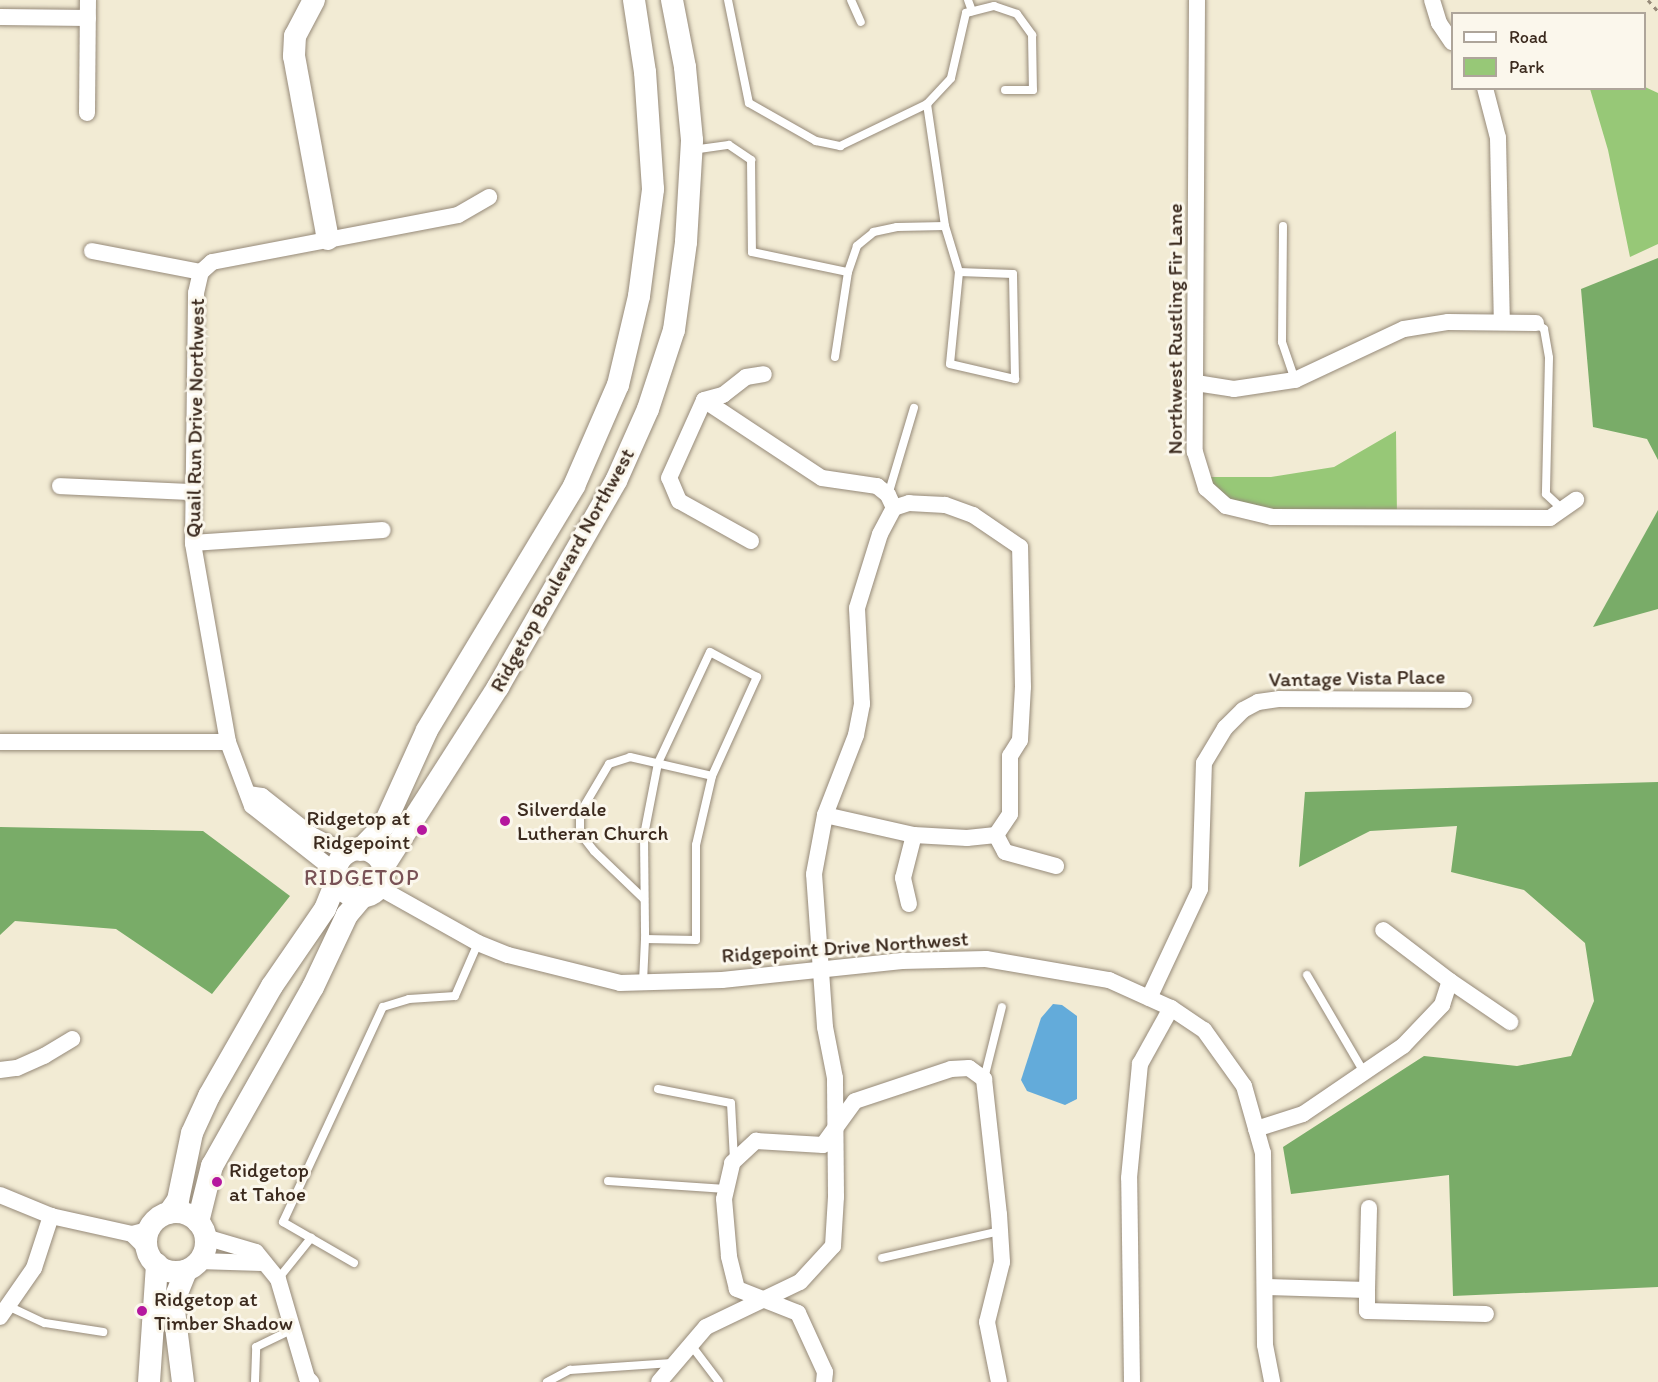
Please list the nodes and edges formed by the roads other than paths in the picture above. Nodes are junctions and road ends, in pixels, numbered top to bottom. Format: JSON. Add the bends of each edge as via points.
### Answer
{"nodes":[{"id":1,"x":88,"y":0,"type":"edge"},
{"id":2,"x":314,"y":0,"type":"edge"},
{"id":3,"x":634,"y":0,"type":"edge"},
{"id":4,"x":672,"y":0,"type":"edge"},
{"id":5,"x":728,"y":0,"type":"edge"},
{"id":6,"x":851,"y":0,"type":"edge"},
{"id":7,"x":969,"y":0,"type":"edge"},
{"id":8,"x":1197,"y":0,"type":"edge"},
{"id":9,"x":1432,"y":0,"type":"edge"},
{"id":10,"x":972,"y":11,"type":"junction"},
{"id":11,"x":0,"y":17,"type":"edge"},
{"id":12,"x":88,"y":18,"type":"junction"},
{"id":13,"x":861,"y":22,"type":"dead end"},
{"id":14,"x":1451,"y":41,"type":"edge"},
{"id":15,"x":1005,"y":90,"type":"dead end"},
{"id":16,"x":1486,"y":90,"type":"edge"},
{"id":17,"x":927,"y":104,"type":"junction"},
{"id":18,"x":87,"y":113,"type":"dead end"},
{"id":19,"x":691,"y":150,"type":"junction"},
{"id":20,"x":489,"y":197,"type":"dead end"},
{"id":21,"x":945,"y":226,"type":"junction"},
{"id":22,"x":1283,"y":226,"type":"dead end"},
{"id":23,"x":328,"y":239,"type":"junction"},
{"id":24,"x":92,"y":250,"type":"dead end"},
{"id":25,"x":201,"y":272,"type":"junction"},
{"id":26,"x":848,"y":272,"type":"junction"},
{"id":27,"x":959,"y":272,"type":"junction"},
{"id":28,"x":1502,"y":322,"type":"junction"},
{"id":29,"x":1536,"y":323,"type":"joint"},
{"id":30,"x":835,"y":357,"type":"dead end"},
{"id":31,"x":764,"y":374,"type":"dead end"},
{"id":32,"x":1295,"y":380,"type":"junction"},
{"id":33,"x":1196,"y":383,"type":"junction"},
{"id":34,"x":704,"y":400,"type":"junction"},
{"id":35,"x":914,"y":408,"type":"dead end"},
{"id":36,"x":60,"y":486,"type":"dead end"},
{"id":37,"x":193,"y":492,"type":"junction"},
{"id":38,"x":891,"y":501,"type":"junction"},
{"id":39,"x":1569,"y":504,"type":"joint"},
{"id":40,"x":383,"y":530,"type":"dead end"},
{"id":41,"x":751,"y":541,"type":"dead end"},
{"id":42,"x":193,"y":543,"type":"junction"},
{"id":43,"x":1464,"y":700,"type":"dead end"},
{"id":44,"x":0,"y":742,"type":"edge"},
{"id":45,"x":228,"y":742,"type":"junction"},
{"id":46,"x":658,"y":763,"type":"junction"},
{"id":47,"x":712,"y":776,"type":"junction"},
{"id":48,"x":825,"y":815,"type":"junction"},
{"id":49,"x":914,"y":835,"type":"junction"},
{"id":50,"x":996,"y":835,"type":"junction"},
{"id":51,"x":345,"y":864,"type":"junction"},
{"id":52,"x":1056,"y":866,"type":"dead end"},
{"id":53,"x":375,"y":884,"type":"junction"},
{"id":54,"x":644,"y":899,"type":"junction"},
{"id":55,"x":909,"y":904,"type":"dead end"},
{"id":56,"x":1383,"y":930,"type":"dead end"},
{"id":57,"x":645,"y":939,"type":"junction"},
{"id":58,"x":478,"y":943,"type":"junction"},
{"id":59,"x":822,"y":970,"type":"junction"},
{"id":60,"x":1307,"y":975,"type":"dead end"},
{"id":61,"x":1450,"y":981,"type":"junction"},
{"id":62,"x":643,"y":982,"type":"junction"},
{"id":63,"x":1149,"y":998,"type":"junction"},
{"id":64,"x":1002,"y":1007,"type":"dead end"},
{"id":65,"x":1171,"y":1008,"type":"junction"},
{"id":66,"x":1510,"y":1022,"type":"dead end"},
{"id":67,"x":72,"y":1039,"type":"dead end"},
{"id":68,"x":0,"y":1070,"type":"edge"},
{"id":69,"x":1364,"y":1072,"type":"junction"},
{"id":70,"x":984,"y":1079,"type":"junction"},
{"id":71,"x":658,"y":1089,"type":"dead end"},
{"id":72,"x":836,"y":1128,"type":"junction"},
{"id":73,"x":1256,"y":1129,"type":"junction"},
{"id":74,"x":734,"y":1161,"type":"junction"},
{"id":75,"x":608,"y":1181,"type":"dead end"},
{"id":76,"x":726,"y":1189,"type":"junction"},
{"id":77,"x":0,"y":1195,"type":"edge"},
{"id":78,"x":1370,"y":1208,"type":"dead end"},
{"id":79,"x":169,"y":1213,"type":"junction"},
{"id":80,"x":51,"y":1215,"type":"junction"},
{"id":81,"x":202,"y":1230,"type":"junction"},
{"id":82,"x":1000,"y":1232,"type":"junction"},
{"id":83,"x":311,"y":1238,"type":"junction"},
{"id":84,"x":146,"y":1244,"type":"junction"},
{"id":85,"x":882,"y":1258,"type":"dead end"},
{"id":86,"x":262,"y":1263,"type":"junction"},
{"id":87,"x":354,"y":1263,"type":"dead end"},
{"id":88,"x":192,"y":1265,"type":"junction"},
{"id":89,"x":278,"y":1279,"type":"junction"},
{"id":90,"x":1267,"y":1287,"type":"junction"},
{"id":91,"x":1366,"y":1290,"type":"junction"},
{"id":92,"x":762,"y":1300,"type":"junction"},
{"id":93,"x":5,"y":1312,"type":"edge"},
{"id":94,"x":1486,"y":1314,"type":"dead end"},
{"id":95,"x":293,"y":1329,"type":"junction"},
{"id":96,"x":103,"y":1332,"type":"dead end"},
{"id":97,"x":691,"y":1345,"type":"junction"},
{"id":98,"x":675,"y":1363,"type":"junction"},
{"id":99,"x":149,"y":1382,"type":"edge"},
{"id":100,"x":183,"y":1382,"type":"edge"},
{"id":101,"x":255,"y":1382,"type":"edge"},
{"id":102,"x":311,"y":1382,"type":"edge"},
{"id":103,"x":547,"y":1382,"type":"edge"},
{"id":104,"x":659,"y":1382,"type":"edge"},
{"id":105,"x":719,"y":1382,"type":"edge"},
{"id":106,"x":824,"y":1382,"type":"edge"},
{"id":107,"x":999,"y":1382,"type":"edge"},
{"id":108,"x":1132,"y":1382,"type":"edge"},
{"id":109,"x":1272,"y":1382,"type":"edge"}],
"edges":[{"from":1,"to":12,"type":"street"},
{"from":2,"to":23,"type":"main road","via":[[295,36],[294,56]]},
{"from":3,"to":51,"type":"main road","name":"Ridgetop Boulevard Northwest","via":[[646,82],[653,189],[639,296],[621,376],[574,486],[427,730],[384,825]]},
{"from":4,"to":19,"type":"main road","name":"Ridgetop Boulevard Northwest","via":[[685,67]]},
{"from":5,"to":17,"type":"lane","via":[[749,103],[816,141],[840,146]]},
{"from":6,"to":13,"type":"lane"},
{"from":7,"to":10,"type":"lane"},
{"from":8,"to":33,"type":"street","name":"Northwest Rustling Fir Lane"},
{"from":9,"to":14,"type":"street","via":[[1439,23]]},
{"from":10,"to":15,"type":"lane","via":[[994,6],[1017,14],[1032,34],[1033,90]]},
{"from":10,"to":17,"type":"lane","via":[[966,13],[951,78]]},
{"from":11,"to":12,"type":"street"},
{"from":12,"to":18,"type":"street"},
{"from":16,"to":28,"type":"street","via":[[1498,138]]},
{"from":17,"to":21,"type":"lane"},
{"from":19,"to":26,"type":"lane","via":[[729,145],[751,160],[752,252]]},
{"from":19,"to":53,"type":"main road","name":"Ridgetop Boulevard Northwest","via":[[686,242],[677,310],[648,409],[616,481],[504,676]]},
{"from":20,"to":23,"type":"street","name":"Quail Run Drive Northwest","via":[[458,215]]},
{"from":21,"to":26,"type":"lane","via":[[874,232],[857,246]]},
{"from":21,"to":27,"type":"lane"},
{"from":22,"to":32,"type":"lane","via":[[1282,342]]},
{"from":23,"to":25,"type":"street","name":"Quail Run Drive Northwest","via":[[212,262]]},
{"from":24,"to":25,"type":"street"},
{"from":25,"to":37,"type":"street","name":"Quail Run Drive Northwest","via":[[196,293]]},
{"from":26,"to":30,"type":"lane"},
{"from":27,"to":27,"type":"lane","via":[[950,363],[1015,379],[1013,274]]},
{"from":28,"to":29,"type":"street"},
{"from":28,"to":32,"type":"street","via":[[1448,322],[1404,329]]},
{"from":29,"to":39,"type":"lane","via":[[1544,328],[1549,358],[1546,494]]},
{"from":31,"to":34,"type":"street","via":[[746,377],[723,395]]},
{"from":32,"to":33,"type":"street","via":[[1234,389]]},
{"from":33,"to":39,"type":"street","name":"Northwest Rustling Fir Lane","via":[[1196,452],[1200,474],[1215,497],[1241,512],[1272,517],[1550,518]]},
{"from":34,"to":38,"type":"street","via":[[822,478],[877,486]]},
{"from":34,"to":41,"type":"street","via":[[669,478],[679,501]]},
{"from":35,"to":38,"type":"lane"},
{"from":36,"to":37,"type":"street"},
{"from":37,"to":42,"type":"street","name":"Quail Run Drive Northwest"},
{"from":38,"to":48,"type":"street","via":[[857,608],[862,704],[856,735]]},
{"from":38,"to":50,"type":"street","via":[[945,505],[973,515],[1020,547],[1020,740],[1010,756],[1010,814]]},
{"from":40,"to":42,"type":"street"},
{"from":42,"to":45,"type":"street","name":"Quail Run Drive Northwest"},
{"from":43,"to":63,"type":"street","name":"Vantage Vista Place","via":[[1280,699],[1258,702],[1244,710],[1225,728],[1204,763],[1200,889]]},
{"from":44,"to":45,"type":"street"},
{"from":45,"to":51,"type":"street","name":"Quail Run Drive Northwest","via":[[248,794],[262,796]]},
{"from":46,"to":47,"type":"lane"},
{"from":46,"to":47,"type":"lane","via":[[710,652],[757,677]]},
{"from":46,"to":54,"type":"lane","via":[[644,835]]},
{"from":46,"to":54,"type":"lane","via":[[630,757],[609,764],[580,813],[580,833]]},
{"from":47,"to":57,"type":"lane","via":[[696,845],[696,940]]},
{"from":48,"to":49,"type":"street"},
{"from":48,"to":59,"type":"street","via":[[814,874]]},
{"from":49,"to":50,"type":"street"},
{"from":49,"to":55,"type":"street","via":[[903,878]]},
{"from":50,"to":52,"type":"street","via":[[1005,852]]},
{"from":51,"to":53,"type":"main road","via":[[345,892]]},
{"from":51,"to":53,"type":"main road","via":[[371,852]]},
{"from":51,"to":79,"type":"main road","name":"Ridgetop Boulevard Northwest","via":[[325,909],[272,986],[208,1096],[192,1133],[178,1200]]},
{"from":53,"to":58,"type":"street","name":"Ridgepoint Drive Northwest"},
{"from":53,"to":81,"type":"main road","name":"Ridgetop Boulevard Northwest","via":[[347,915],[313,987],[212,1166]]},
{"from":54,"to":57,"type":"lane"},
{"from":56,"to":61,"type":"street"},
{"from":57,"to":62,"type":"lane"},
{"from":58,"to":62,"type":"street","name":"Ridgepoint Drive Northwest","via":[[545,967],[620,982]]},
{"from":58,"to":83,"type":"lane","via":[[455,996],[409,999],[383,1007],[283,1222]]},
{"from":59,"to":62,"type":"street","name":"Ridgepoint Drive Northwest","via":[[722,980]]},
{"from":59,"to":63,"type":"street","name":"Ridgepoint Drive Northwest","via":[[902,961],[986,959],[1109,981]]},
{"from":59,"to":72,"type":"street"},
{"from":60,"to":69,"type":"lane"},
{"from":61,"to":66,"type":"street"},
{"from":61,"to":69,"type":"street","via":[[1442,1005],[1403,1046]]},
{"from":63,"to":65,"type":"street","name":"Ridgepoint Drive Northwest"},
{"from":64,"to":70,"type":"lane"},
{"from":65,"to":73,"type":"street","name":"Ridgepoint Drive Northwest","via":[[1204,1030],[1244,1086]]},
{"from":65,"to":108,"type":"street","via":[[1140,1064],[1129,1178]]},
{"from":67,"to":68,"type":"street","via":[[17,1068]]},
{"from":69,"to":73,"type":"street","via":[[1303,1114]]},
{"from":70,"to":72,"type":"street","via":[[969,1068],[951,1069],[855,1101]]},
{"from":70,"to":82,"type":"street"},
{"from":71,"to":74,"type":"lane","via":[[731,1103]]},
{"from":72,"to":74,"type":"street","via":[[823,1145],[756,1141]]},
{"from":72,"to":92,"type":"street","via":[[833,1246],[800,1282]]},
{"from":73,"to":90,"type":"street","name":"Ridgepoint Drive Northwest","via":[[1263,1153]]},
{"from":74,"to":76,"type":"street"},
{"from":75,"to":76,"type":"lane"},
{"from":76,"to":92,"type":"street","via":[[729,1256],[737,1289]]},
{"from":77,"to":80,"type":"street"},
{"from":78,"to":91,"type":"street"},
{"from":79,"to":81,"type":"main road","via":[[185,1213]]},
{"from":79,"to":84,"type":"main road"},
{"from":80,"to":84,"type":"street"},
{"from":80,"to":93,"type":"street","via":[[34,1268]]},
{"from":81,"to":86,"type":"street","via":[[256,1252]]},
{"from":81,"to":88,"type":"main road"},
{"from":82,"to":85,"type":"lane"},
{"from":82,"to":107,"type":"street","via":[[1002,1262],[987,1322]]},
{"from":83,"to":87,"type":"lane"},
{"from":83,"to":89,"type":"lane"},
{"from":84,"to":88,"type":"main road","via":[[176,1271]]},
{"from":84,"to":99,"type":"main road"},
{"from":86,"to":88,"type":"street"},
{"from":86,"to":89,"type":"street"},
{"from":88,"to":100,"type":"main road","via":[[173,1302]]},
{"from":89,"to":95,"type":"street"},
{"from":90,"to":91,"type":"street"},
{"from":90,"to":109,"type":"street","name":"Ridgepoint Drive Northwest","via":[[1265,1345]]},
{"from":91,"to":94,"type":"street","via":[[1367,1311]]},
{"from":92,"to":97,"type":"street","via":[[706,1328]]},
{"from":92,"to":106,"type":"street","via":[[798,1313],[825,1372]]},
{"from":93,"to":96,"type":"lane"},
{"from":95,"to":101,"type":"lane","via":[[256,1347]]},
{"from":95,"to":102,"type":"street"},
{"from":97,"to":98,"type":"street"},
{"from":97,"to":105,"type":"lane"},
{"from":98,"to":103,"type":"lane","via":[[570,1370]]},
{"from":98,"to":104,"type":"street"}]}
